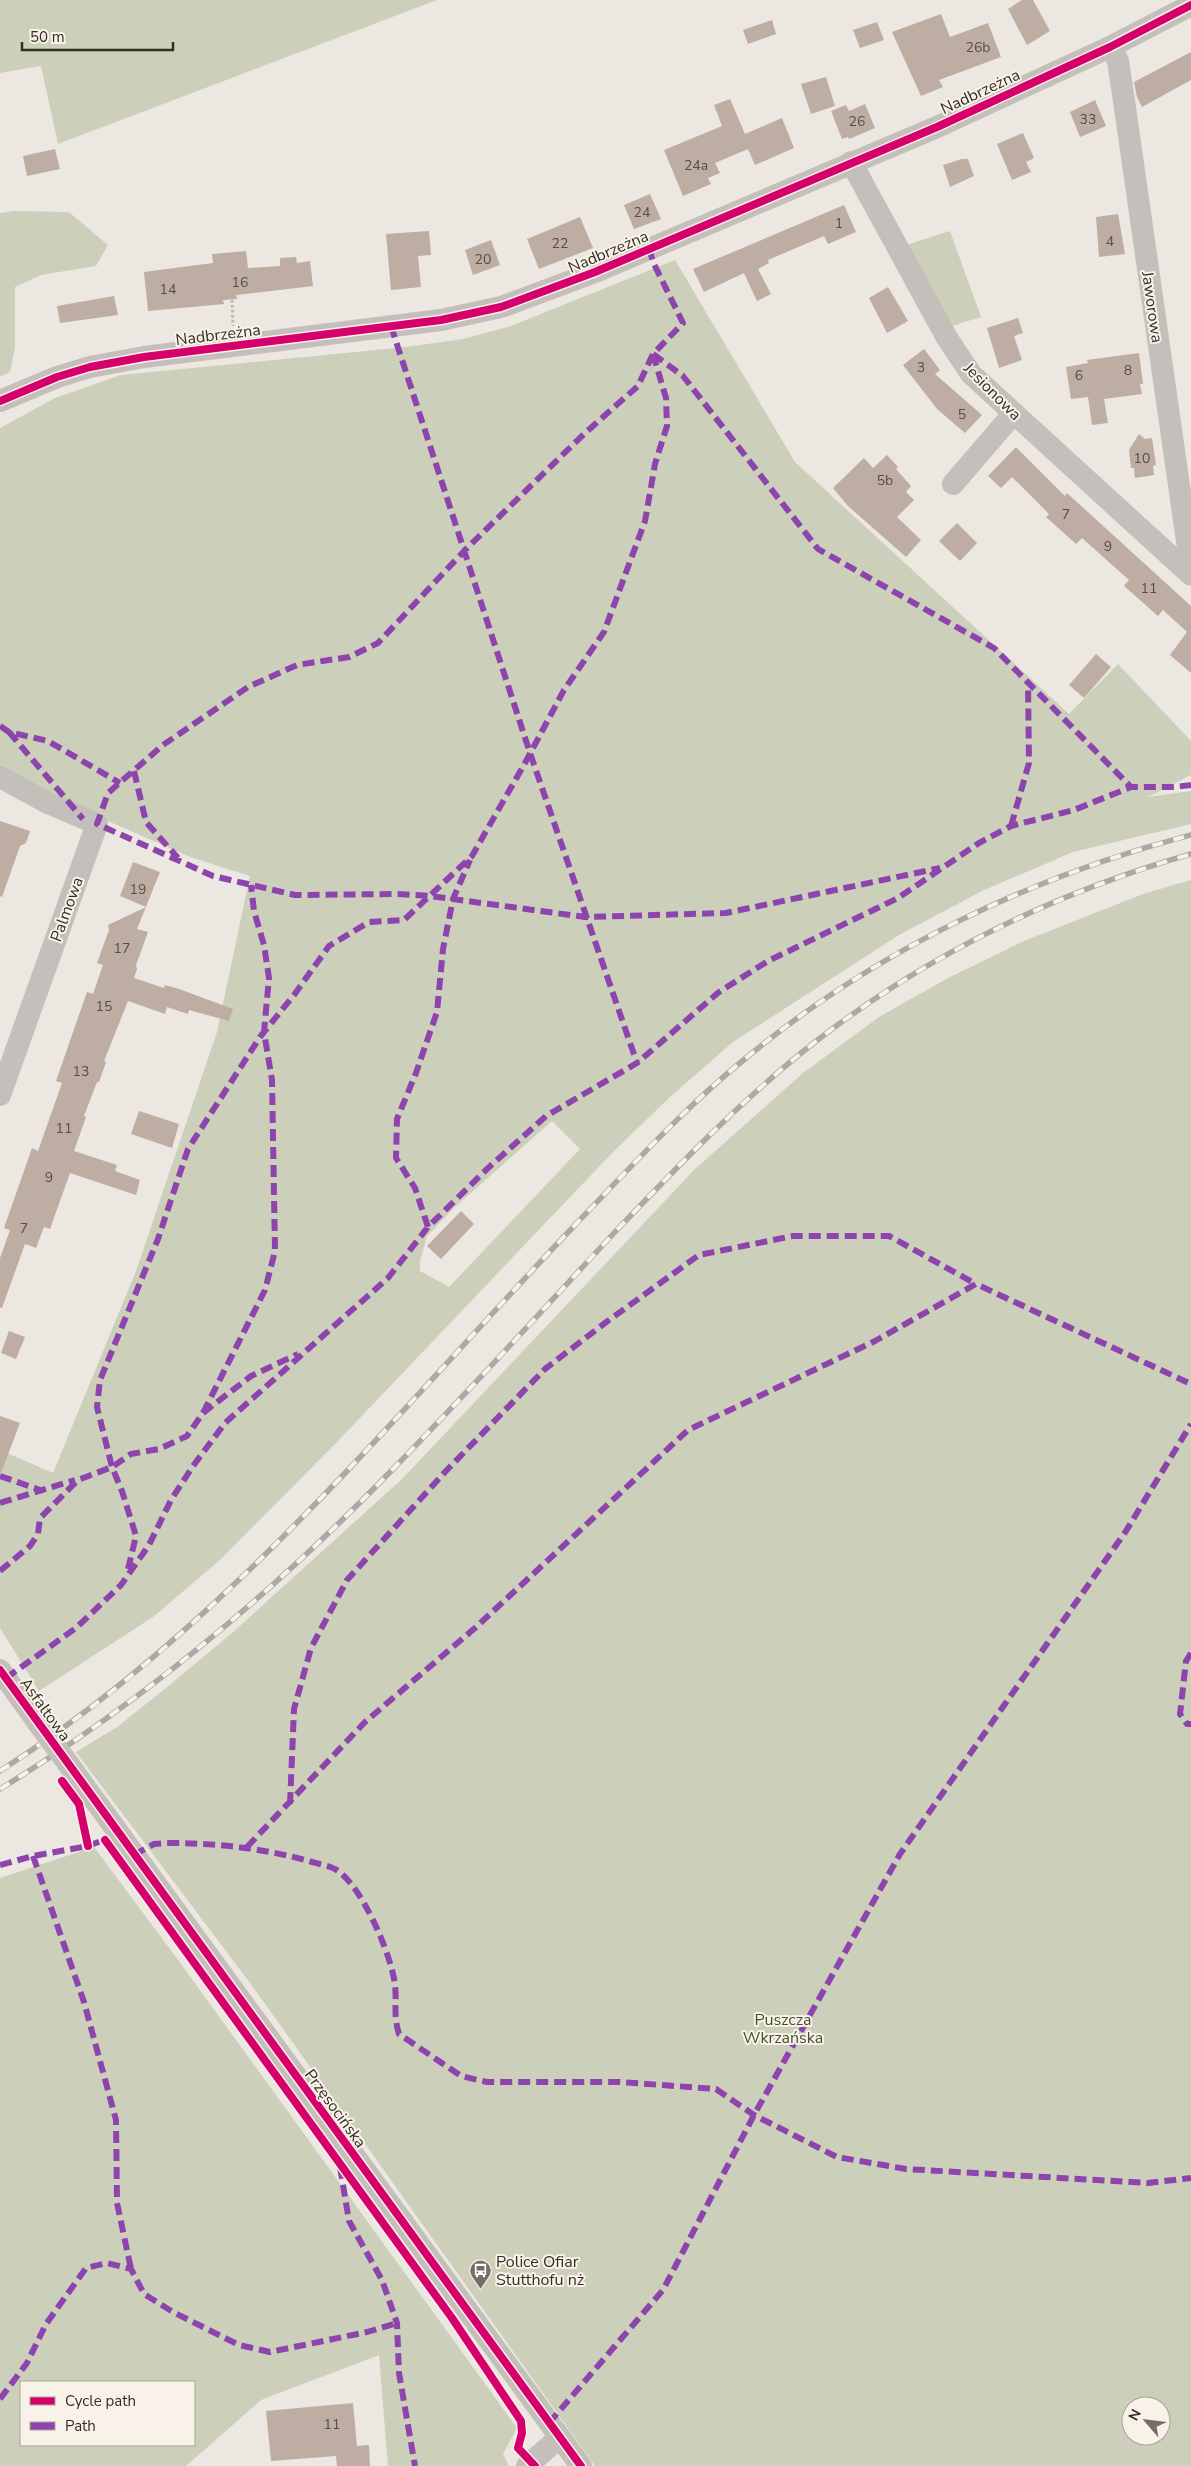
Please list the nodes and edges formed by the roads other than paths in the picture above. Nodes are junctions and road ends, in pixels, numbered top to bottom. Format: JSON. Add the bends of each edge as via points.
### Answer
{"nodes":[{"id":1,"x":1191,"y":5,"type":"edge"},
{"id":2,"x":1110,"y":47,"type":"junction"},
{"id":3,"x":851,"y":162,"type":"junction"},
{"id":4,"x":0,"y":400,"type":"edge"},
{"id":5,"x":1014,"y":413,"type":"junction"},
{"id":6,"x":953,"y":484,"type":"dead end"},
{"id":7,"x":1191,"y":569,"type":"edge"},
{"id":8,"x":1191,"y":575,"type":"edge"},
{"id":9,"x":0,"y":777,"type":"edge"},
{"id":10,"x":0,"y":1095,"type":"edge"},
{"id":11,"x":0,"y":1670,"type":"edge"},
{"id":12,"x":69,"y":1765,"type":"joint"},
{"id":13,"x":560,"y":2437,"type":"junction"},
{"id":14,"x":527,"y":2466,"type":"edge"},
{"id":15,"x":581,"y":2466,"type":"edge"}],
"edges":[{"from":1,"to":2,"type":"street","name":"Nadbrzeżna"},
{"from":2,"to":3,"type":"street","name":"Nadbrzeżna","via":[[937,127]]},
{"from":2,"to":7,"type":"street","name":"Jaworowa","via":[[1118,61]]},
{"from":3,"to":4,"type":"street","name":"Nadbrzeżna","via":[[563,285],[484,312],[144,357],[90,367]]},
{"from":3,"to":5,"type":"street","name":"Jesionowa","via":[[952,345],[971,374]]},
{"from":5,"to":6,"type":"street"},
{"from":5,"to":8,"type":"street","name":"Jesionowa"},
{"from":9,"to":10,"type":"street","name":"Palmowa","via":[[48,804],[97,824]]},
{"from":11,"to":12,"type":"street","name":"Asfaltowa","bridge":true},
{"from":12,"to":13,"type":"street","name":"Przęsocińska"},
{"from":13,"to":14,"type":"street"},
{"from":13,"to":15,"type":"street","name":"Przęsocińska"}]}
